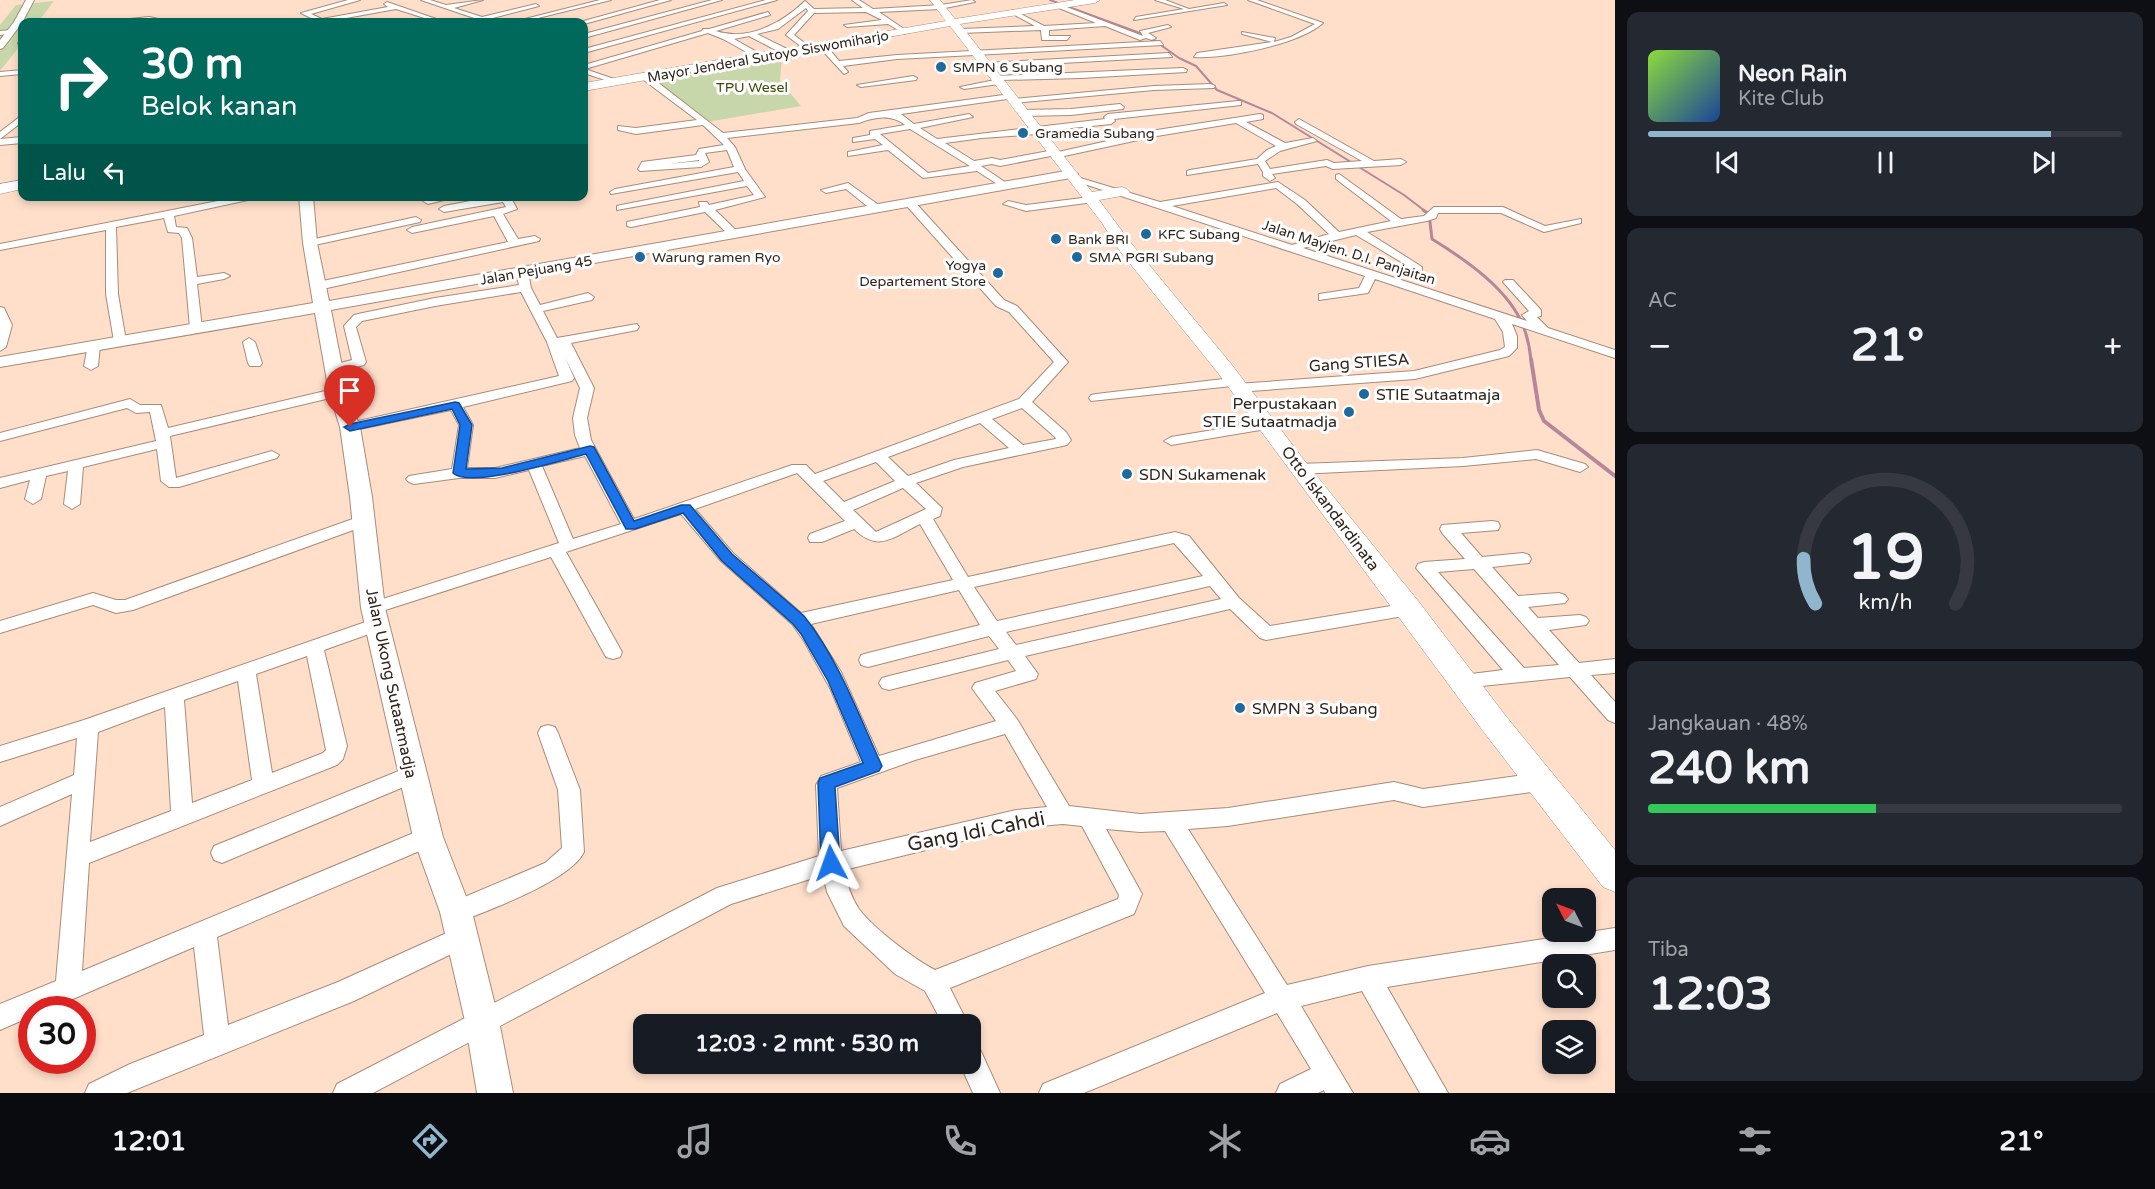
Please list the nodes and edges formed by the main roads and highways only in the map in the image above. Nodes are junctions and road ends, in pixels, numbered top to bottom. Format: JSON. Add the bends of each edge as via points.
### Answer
{"nodes":[{"id":1,"x":1095,"y":0,"type":"edge"},
{"id":2,"x":938,"y":4,"type":"edge"},
{"id":3,"x":1054,"y":5,"type":"edge"},
{"id":4,"x":956,"y":27,"type":"junction"},
{"id":5,"x":588,"y":86,"type":"edge"},
{"id":6,"x":18,"y":186,"type":"edge"},
{"id":7,"x":0,"y":189,"type":"edge"},
{"id":8,"x":1082,"y":189,"type":"junction"},
{"id":9,"x":1122,"y":192,"type":"road end"},
{"id":10,"x":1615,"y":876,"type":"edge"}],
"edges":[{"from":1,"to":3,"type":"main road","name":"Mayor Jenderal Sutoyo Siswomiharjo"},
{"from":2,"to":4,"type":"main road","name":"Otto Iskandardinata"},
{"from":3,"to":4,"type":"main road","name":"Mayor Jenderal Sutoyo Siswomiharjo"},
{"from":4,"to":5,"type":"main road","name":"Mayor Jenderal Sutoyo Siswomiharjo","via":[[905,32]]},
{"from":4,"to":8,"type":"main road","name":"Otto Iskandardinata"},
{"from":6,"to":7,"type":"main road"},
{"from":8,"to":9,"type":"main road"},
{"from":8,"to":10,"type":"main road","name":"Otto Iskandardinata"}]}
